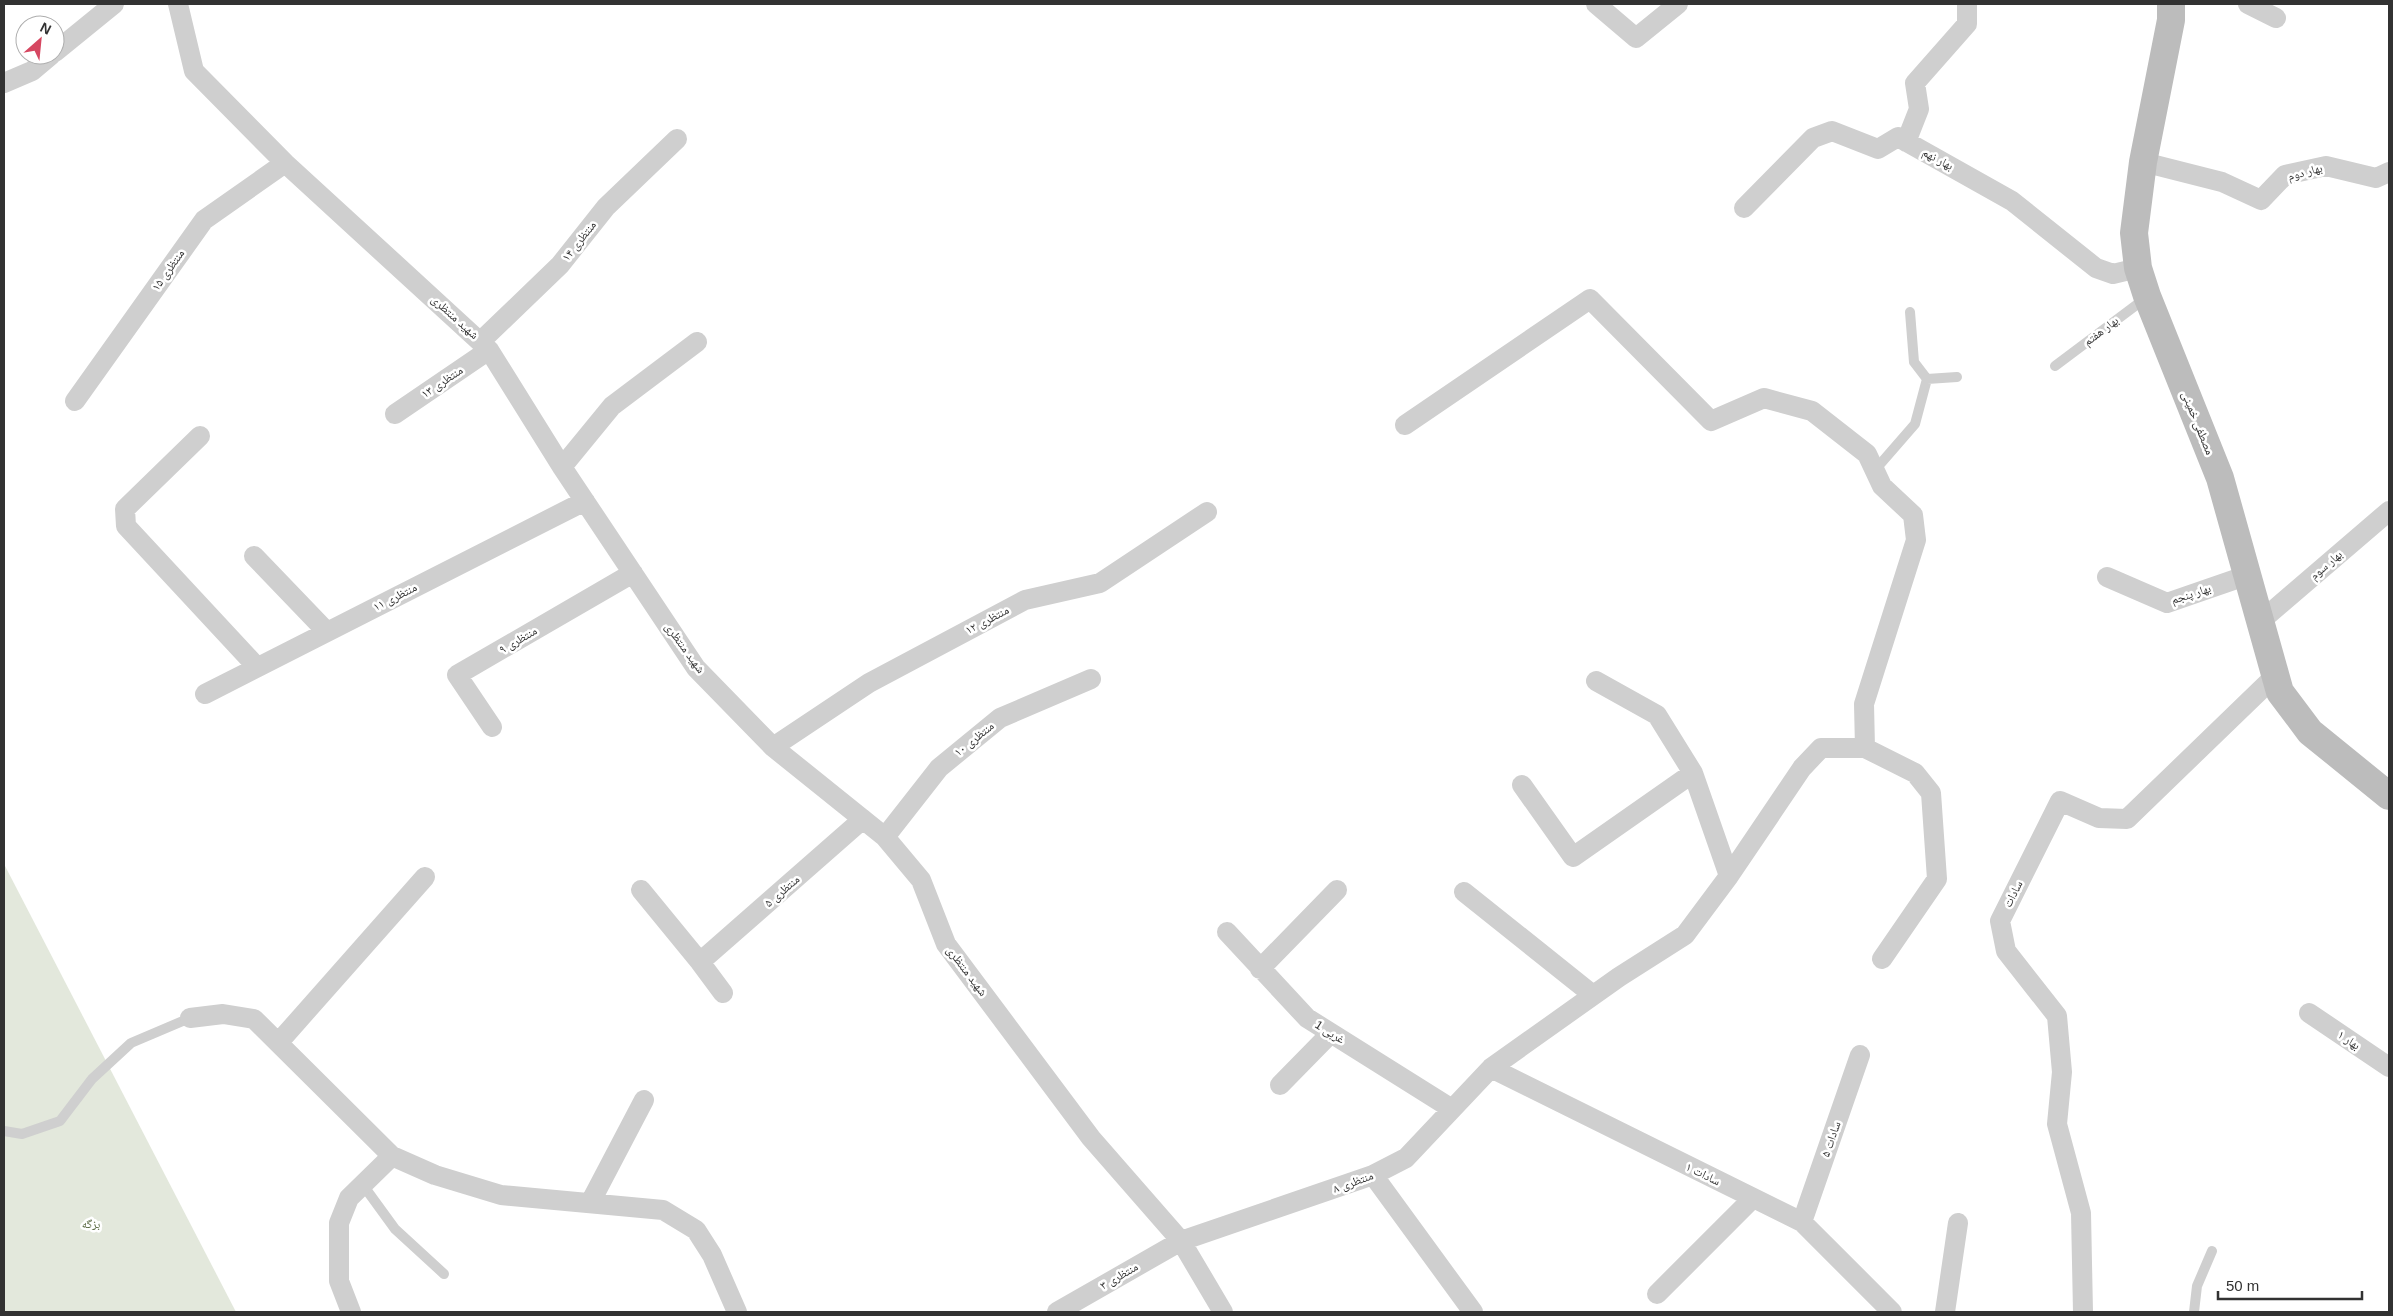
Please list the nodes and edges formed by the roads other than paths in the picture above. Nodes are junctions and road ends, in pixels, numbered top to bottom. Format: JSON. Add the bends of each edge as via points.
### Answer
{"nodes":[{"id":1,"x":114,"y":4,"type":"edge"},
{"id":2,"x":178,"y":4,"type":"edge"},
{"id":3,"x":1596,"y":4,"type":"edge"},
{"id":4,"x":1678,"y":4,"type":"edge"},
{"id":5,"x":1967,"y":4,"type":"edge"},
{"id":6,"x":2171,"y":4,"type":"edge"},
{"id":7,"x":2248,"y":4,"type":"edge"},
{"id":8,"x":2276,"y":18,"type":"dead end"},
{"id":9,"x":65,"y":44,"type":"edge"},
{"id":10,"x":39,"y":65,"type":"edge"},
{"id":11,"x":4,"y":83,"type":"edge"},
{"id":12,"x":676,"y":140,"type":"dead end"},
{"id":13,"x":1906,"y":142,"type":"junction"},
{"id":14,"x":2143,"y":162,"type":"junction"},
{"id":15,"x":285,"y":163,"type":"junction"},
{"id":16,"x":2389,"y":172,"type":"edge"},
{"id":17,"x":1744,"y":208,"type":"dead end"},
{"id":18,"x":2138,"y":268,"type":"junction"},
{"id":19,"x":2147,"y":296,"type":"junction"},
{"id":20,"x":1910,"y":312,"type":"dead end"},
{"id":21,"x":697,"y":342,"type":"dead end"},
{"id":22,"x":485,"y":346,"type":"junction"},
{"id":23,"x":2055,"y":366,"type":"dead end"},
{"id":24,"x":1957,"y":377,"type":"dead end"},
{"id":25,"x":1927,"y":379,"type":"junction"},
{"id":26,"x":75,"y":401,"type":"dead end"},
{"id":27,"x":395,"y":414,"type":"dead end"},
{"id":28,"x":1405,"y":425,"type":"dead end"},
{"id":29,"x":200,"y":436,"type":"dead end"},
{"id":30,"x":562,"y":467,"type":"junction"},
{"id":31,"x":1875,"y":470,"type":"junction"},
{"id":32,"x":585,"y":501,"type":"junction"},
{"id":33,"x":2389,"y":511,"type":"edge"},
{"id":34,"x":1207,"y":512,"type":"dead end"},
{"id":35,"x":254,"y":556,"type":"dead end"},
{"id":36,"x":633,"y":573,"type":"junction"},
{"id":37,"x":2248,"y":575,"type":"junction"},
{"id":38,"x":2107,"y":577,"type":"dead end"},
{"id":39,"x":2262,"y":620,"type":"junction"},
{"id":40,"x":327,"y":632,"type":"junction"},
{"id":41,"x":257,"y":667,"type":"junction"},
{"id":42,"x":2276,"y":675,"type":"junction"},
{"id":43,"x":1091,"y":679,"type":"dead end"},
{"id":44,"x":1596,"y":681,"type":"dead end"},
{"id":45,"x":205,"y":694,"type":"dead end"},
{"id":46,"x":492,"y":727,"type":"dead end"},
{"id":47,"x":773,"y":747,"type":"junction"},
{"id":48,"x":1865,"y":748,"type":"junction"},
{"id":49,"x":1693,"y":773,"type":"junction"},
{"id":50,"x":1522,"y":785,"type":"dead end"},
{"id":51,"x":2389,"y":796,"type":"edge"},
{"id":52,"x":863,"y":819,"type":"junction"},
{"id":53,"x":885,"y":837,"type":"junction"},
{"id":54,"x":1729,"y":876,"type":"junction"},
{"id":55,"x":425,"y":877,"type":"dead end"},
{"id":56,"x":641,"y":890,"type":"dead end"},
{"id":57,"x":1337,"y":890,"type":"dead end"},
{"id":58,"x":1464,"y":892,"type":"dead end"},
{"id":59,"x":1227,"y":932,"type":"dead end"},
{"id":60,"x":1882,"y":959,"type":"dead end"},
{"id":61,"x":700,"y":962,"type":"junction"},
{"id":62,"x":1260,"y":969,"type":"junction"},
{"id":63,"x":723,"y":994,"type":"dead end"},
{"id":64,"x":1594,"y":995,"type":"junction"},
{"id":65,"x":2309,"y":1013,"type":"dead end"},
{"id":66,"x":190,"y":1018,"type":"joint"},
{"id":67,"x":1330,"y":1033,"type":"junction"},
{"id":68,"x":279,"y":1042,"type":"junction"},
{"id":69,"x":1860,"y":1055,"type":"dead end"},
{"id":70,"x":1491,"y":1068,"type":"junction"},
{"id":71,"x":2389,"y":1068,"type":"edge"},
{"id":72,"x":1280,"y":1085,"type":"dead end"},
{"id":73,"x":644,"y":1100,"type":"dead end"},
{"id":74,"x":1452,"y":1109,"type":"junction"},
{"id":75,"x":4,"y":1131,"type":"edge"},
{"id":76,"x":392,"y":1156,"type":"junction"},
{"id":77,"x":1373,"y":1175,"type":"junction"},
{"id":78,"x":363,"y":1185,"type":"junction"},
{"id":79,"x":1754,"y":1198,"type":"junction"},
{"id":80,"x":590,"y":1203,"type":"junction"},
{"id":81,"x":1802,"y":1222,"type":"junction"},
{"id":82,"x":1958,"y":1223,"type":"dead end"},
{"id":83,"x":1181,"y":1241,"type":"junction"},
{"id":84,"x":2212,"y":1251,"type":"dead end"},
{"id":85,"x":444,"y":1274,"type":"dead end"},
{"id":86,"x":1657,"y":1294,"type":"dead end"},
{"id":87,"x":351,"y":1312,"type":"edge"},
{"id":88,"x":737,"y":1312,"type":"edge"},
{"id":89,"x":1057,"y":1312,"type":"edge"},
{"id":90,"x":1223,"y":1312,"type":"edge"},
{"id":91,"x":1473,"y":1312,"type":"edge"},
{"id":92,"x":1892,"y":1312,"type":"edge"},
{"id":93,"x":1945,"y":1312,"type":"edge"},
{"id":94,"x":2083,"y":1312,"type":"edge"},
{"id":95,"x":2194,"y":1312,"type":"edge"}],
"edges":[{"from":1,"to":9,"type":"street"},
{"from":2,"to":15,"type":"street","name":"شهید منتظری","via":[[194,71]]},
{"from":3,"to":4,"type":"street","via":[[1636,38]]},
{"from":5,"to":13,"type":"street","via":[[1967,24],[1915,82],[1919,109]]},
{"from":6,"to":14,"type":"street","name":"مصطفی خمینی","via":[[2171,20]]},
{"from":7,"to":8,"type":"street"},
{"from":10,"to":11,"type":"street"},
{"from":12,"to":22,"type":"street","name":"منتظری ۱۴","via":[[606,207],[560,266]]},
{"from":13,"to":17,"type":"street","via":[[1898,137],[1878,149],[1832,131],[1813,138]]},
{"from":13,"to":18,"type":"street","name":"بهار نهم","via":[[2012,201],[2096,268],[2113,274]]},
{"from":14,"to":16,"type":"street","name":"بهار دوم","via":[[2222,182],[2261,200],[2285,175],[2326,166],[2376,178]]},
{"from":14,"to":18,"type":"street","name":"مصطفی خمینی","via":[[2134,233]]},
{"from":15,"to":22,"type":"street","name":"شهید منتظری"},
{"from":15,"to":26,"type":"street","name":"منتظری ۱۵","via":[[204,220]]},
{"from":18,"to":19,"type":"street","name":"مصطفی خمینی"},
{"from":19,"to":23,"type":"lane","name":"بهار هفتم"},
{"from":19,"to":37,"type":"street","name":"مصطفی خمینی","via":[[2220,478]]},
{"from":20,"to":25,"type":"lane","via":[[1914,362]]},
{"from":21,"to":30,"type":"street","via":[[612,406]]},
{"from":22,"to":27,"type":"street","name":"منتظری ۱۳"},
{"from":22,"to":30,"type":"street","name":"شهید منتظری"},
{"from":24,"to":25,"type":"lane"},
{"from":25,"to":31,"type":"lane","via":[[1915,424]]},
{"from":28,"to":31,"type":"street","via":[[1590,298],[1710,421],[1764,398],[1812,411],[1867,454]]},
{"from":29,"to":41,"type":"street","via":[[125,509],[126,526]]},
{"from":30,"to":32,"type":"street","name":"شهید منتظری"},
{"from":31,"to":48,"type":"street","via":[[1882,486],[1913,516],[1916,540],[1864,704]]},
{"from":32,"to":36,"type":"street","name":"شهید منتظری"},
{"from":32,"to":40,"type":"street","name":"منتظری ۱۱"},
{"from":33,"to":39,"type":"street","name":"بهار سوم"},
{"from":34,"to":47,"type":"street","name":"منتظری ۱۲","via":[[1100,583],[1024,600],[869,683]]},
{"from":35,"to":40,"type":"street"},
{"from":36,"to":46,"type":"street","name":"منتظری ۹","via":[[458,675]]},
{"from":36,"to":47,"type":"street","name":"شهید منتظری","via":[[696,668]]},
{"from":37,"to":38,"type":"street","name":"بهار پنجم","via":[[2168,603]]},
{"from":37,"to":39,"type":"street","name":"مصطفی خمینی"},
{"from":39,"to":42,"type":"street","name":"مصطفی خمینی"},
{"from":40,"to":41,"type":"street","name":"منتظری ۱۱"},
{"from":41,"to":45,"type":"street","name":"منتظری ۱۱"},
{"from":42,"to":51,"type":"street","name":"مصطفی خمینی","via":[[2280,692],[2310,732]]},
{"from":42,"to":94,"type":"street","name":"سادات","via":[[2127,819],[2099,818],[2060,801],[2000,921],[2006,951],[2057,1016],[2062,1072],[2057,1124],[2082,1212]]},
{"from":43,"to":53,"type":"street","name":"منتظری ۱۰","via":[[1000,718],[939,768]]},
{"from":44,"to":49,"type":"street","via":[[1657,715]]},
{"from":47,"to":52,"type":"street","name":"شهید منتظری"},
{"from":48,"to":54,"type":"street","name":"منتظری ۸","via":[[1821,748],[1802,768]]},
{"from":48,"to":60,"type":"street","via":[[1915,773],[1931,793],[1937,879]]},
{"from":49,"to":50,"type":"street","via":[[1572,857]]},
{"from":49,"to":54,"type":"street"},
{"from":52,"to":53,"type":"street","name":"شهید منتظری"},
{"from":52,"to":61,"type":"street","name":"منتظری ۵"},
{"from":53,"to":83,"type":"street","name":"شهید منتظری","via":[[921,880],[946,944],[1091,1138]]},
{"from":54,"to":64,"type":"street","name":"منتظری ۸","via":[[1685,935]]},
{"from":55,"to":68,"type":"street"},
{"from":56,"to":61,"type":"street"},
{"from":57,"to":62,"type":"street"},
{"from":58,"to":64,"type":"street"},
{"from":59,"to":62,"type":"street","name":"غربی 1"},
{"from":61,"to":63,"type":"street"},
{"from":62,"to":67,"type":"street","name":"غربی 1","via":[[1307,1018]]},
{"from":64,"to":70,"type":"street","name":"منتظری ۸"},
{"from":65,"to":71,"type":"street","name":"بهار ۱"},
{"from":66,"to":68,"type":"street","via":[[223,1014],[254,1019]]},
{"from":66,"to":75,"type":"lane","via":[[131,1043],[92,1079],[60,1121],[22,1134]]},
{"from":67,"to":72,"type":"street"},
{"from":67,"to":74,"type":"street","name":"غربی 1"},
{"from":68,"to":76,"type":"street"},
{"from":69,"to":81,"type":"street","name":"سادات ۵"},
{"from":70,"to":74,"type":"street","name":"منتظری ۸"},
{"from":70,"to":79,"type":"street","name":"سادات ۱"},
{"from":73,"to":80,"type":"street"},
{"from":74,"to":77,"type":"street","name":"منتظری ۸","via":[[1406,1158]]},
{"from":76,"to":78,"type":"street"},
{"from":76,"to":80,"type":"street","via":[[435,1175],[501,1195]]},
{"from":77,"to":83,"type":"street","name":"منتظری ۸"},
{"from":77,"to":91,"type":"street"},
{"from":78,"to":85,"type":"lane","via":[[395,1229]]},
{"from":78,"to":87,"type":"street","via":[[349,1198],[339,1223],[339,1281]]},
{"from":79,"to":81,"type":"street","name":"سادات ۱"},
{"from":79,"to":86,"type":"street"},
{"from":80,"to":88,"type":"street","via":[[663,1210],[696,1230],[712,1254]]},
{"from":81,"to":92,"type":"street","name":"سادات ۱"},
{"from":82,"to":93,"type":"street"},
{"from":83,"to":89,"type":"street","name":"منتظری ۳"},
{"from":83,"to":90,"type":"street","name":"شهید منتظری"},
{"from":84,"to":95,"type":"lane","via":[[2197,1286]]}]}
